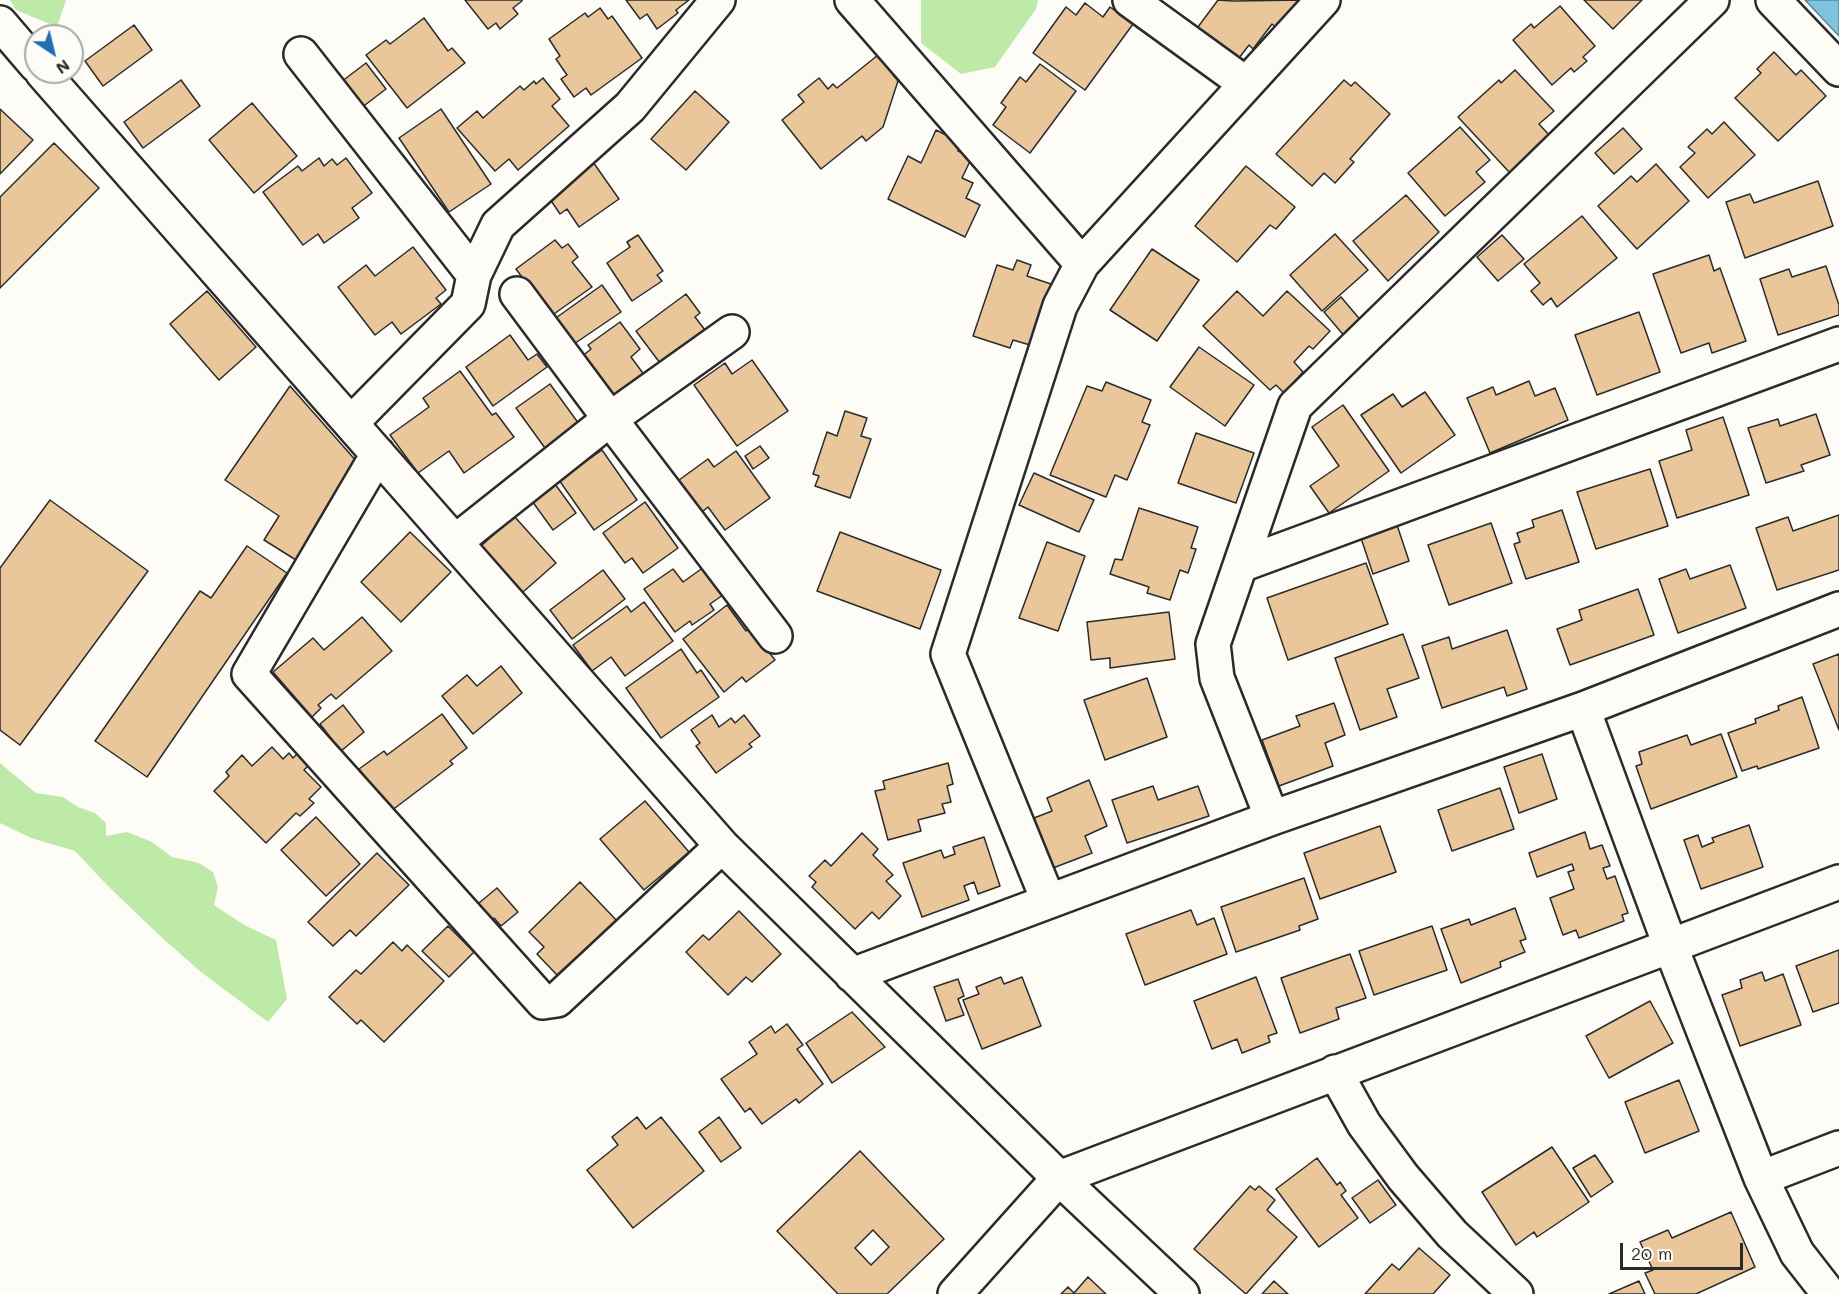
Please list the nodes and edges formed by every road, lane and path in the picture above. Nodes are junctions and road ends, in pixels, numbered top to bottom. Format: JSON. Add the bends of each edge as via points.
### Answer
{"nodes":[{"id":1,"x":718,"y":0,"type":"edge"},
{"id":2,"x":852,"y":0,"type":"edge"},
{"id":3,"x":1130,"y":0,"type":"edge"},
{"id":4,"x":1323,"y":0,"type":"edge"},
{"id":5,"x":1712,"y":0,"type":"edge"},
{"id":6,"x":1773,"y":0,"type":"edge"},
{"id":7,"x":4,"y":37,"type":"edge"},
{"id":8,"x":24,"y":54,"type":"edge"},
{"id":9,"x":301,"y":54,"type":"dead end"},
{"id":10,"x":1839,"y":69,"type":"edge"},
{"id":11,"x":53,"y":84,"type":"edge"},
{"id":12,"x":1246,"y":84,"type":"junction"},
{"id":13,"x":1082,"y":264,"type":"junction"},
{"id":14,"x":474,"y":274,"type":"junction"},
{"id":15,"x":518,"y":294,"type":"dead end"},
{"id":16,"x":732,"y":332,"type":"dead end"},
{"id":17,"x":1839,"y":344,"type":"edge"},
{"id":18,"x":610,"y":419,"type":"junction"},
{"id":19,"x":351,"y":423,"type":"junction"},
{"id":20,"x":378,"y":454,"type":"junction"},
{"id":21,"x":455,"y":542,"type":"junction"},
{"id":22,"x":1241,"y":565,"type":"junction"},
{"id":23,"x":1839,"y":609,"type":"edge"},
{"id":24,"x":775,"y":636,"type":"dead end"},
{"id":25,"x":1583,"y":709,"type":"junction"},
{"id":26,"x":1272,"y":818,"type":"junction"},
{"id":27,"x":722,"y":846,"type":"junction"},
{"id":28,"x":1839,"y":882,"type":"edge"},
{"id":29,"x":1048,"y":900,"type":"junction"},
{"id":30,"x":1670,"y":945,"type":"junction"},
{"id":31,"x":852,"y":975,"type":"junction"},
{"id":32,"x":1335,"y":1072,"type":"junction"},
{"id":33,"x":1839,"y":1148,"type":"edge"},
{"id":34,"x":1059,"y":1178,"type":"junction"},
{"id":35,"x":1761,"y":1178,"type":"junction"},
{"id":36,"x":954,"y":1294,"type":"edge"},
{"id":37,"x":1182,"y":1294,"type":"edge"},
{"id":38,"x":1516,"y":1294,"type":"edge"},
{"id":39,"x":1829,"y":1294,"type":"edge"}],
"edges":[{"from":1,"to":14,"type":"street","via":[[630,106],[498,225]]},
{"from":2,"to":13,"type":"street"},
{"from":3,"to":12,"type":"street"},
{"from":4,"to":12,"type":"street"},
{"from":5,"to":22,"type":"street","via":[[1295,406]]},
{"from":6,"to":10,"type":"street"},
{"from":7,"to":8,"type":"street"},
{"from":9,"to":14,"type":"street"},
{"from":11,"to":19,"type":"street"},
{"from":12,"to":13,"type":"street"},
{"from":13,"to":29,"type":"street","via":[[1060,306],[948,654]]},
{"from":14,"to":19,"type":"street","via":[[468,304]]},
{"from":15,"to":18,"type":"street"},
{"from":16,"to":18,"type":"street"},
{"from":17,"to":22,"type":"street"},
{"from":18,"to":21,"type":"street"},
{"from":18,"to":24,"type":"street"},
{"from":19,"to":20,"type":"street"},
{"from":20,"to":21,"type":"street"},
{"from":20,"to":27,"type":"street","via":[[249,674],[543,1002],[557,1000]]},
{"from":21,"to":27,"type":"street"},
{"from":22,"to":26,"type":"street","via":[[1213,644],[1217,678]]},
{"from":23,"to":25,"type":"street"},
{"from":25,"to":26,"type":"street"},
{"from":25,"to":30,"type":"street"},
{"from":26,"to":29,"type":"street"},
{"from":27,"to":31,"type":"street"},
{"from":28,"to":30,"type":"street"},
{"from":29,"to":31,"type":"street"},
{"from":30,"to":32,"type":"street"},
{"from":30,"to":35,"type":"street"},
{"from":31,"to":34,"type":"street"},
{"from":32,"to":34,"type":"street"},
{"from":32,"to":38,"type":"street","via":[[1364,1124],[1403,1177],[1452,1234]]},
{"from":33,"to":35,"type":"street"},
{"from":34,"to":36,"type":"street"},
{"from":34,"to":37,"type":"street"},
{"from":35,"to":39,"type":"street","via":[[1797,1253]]}]}
